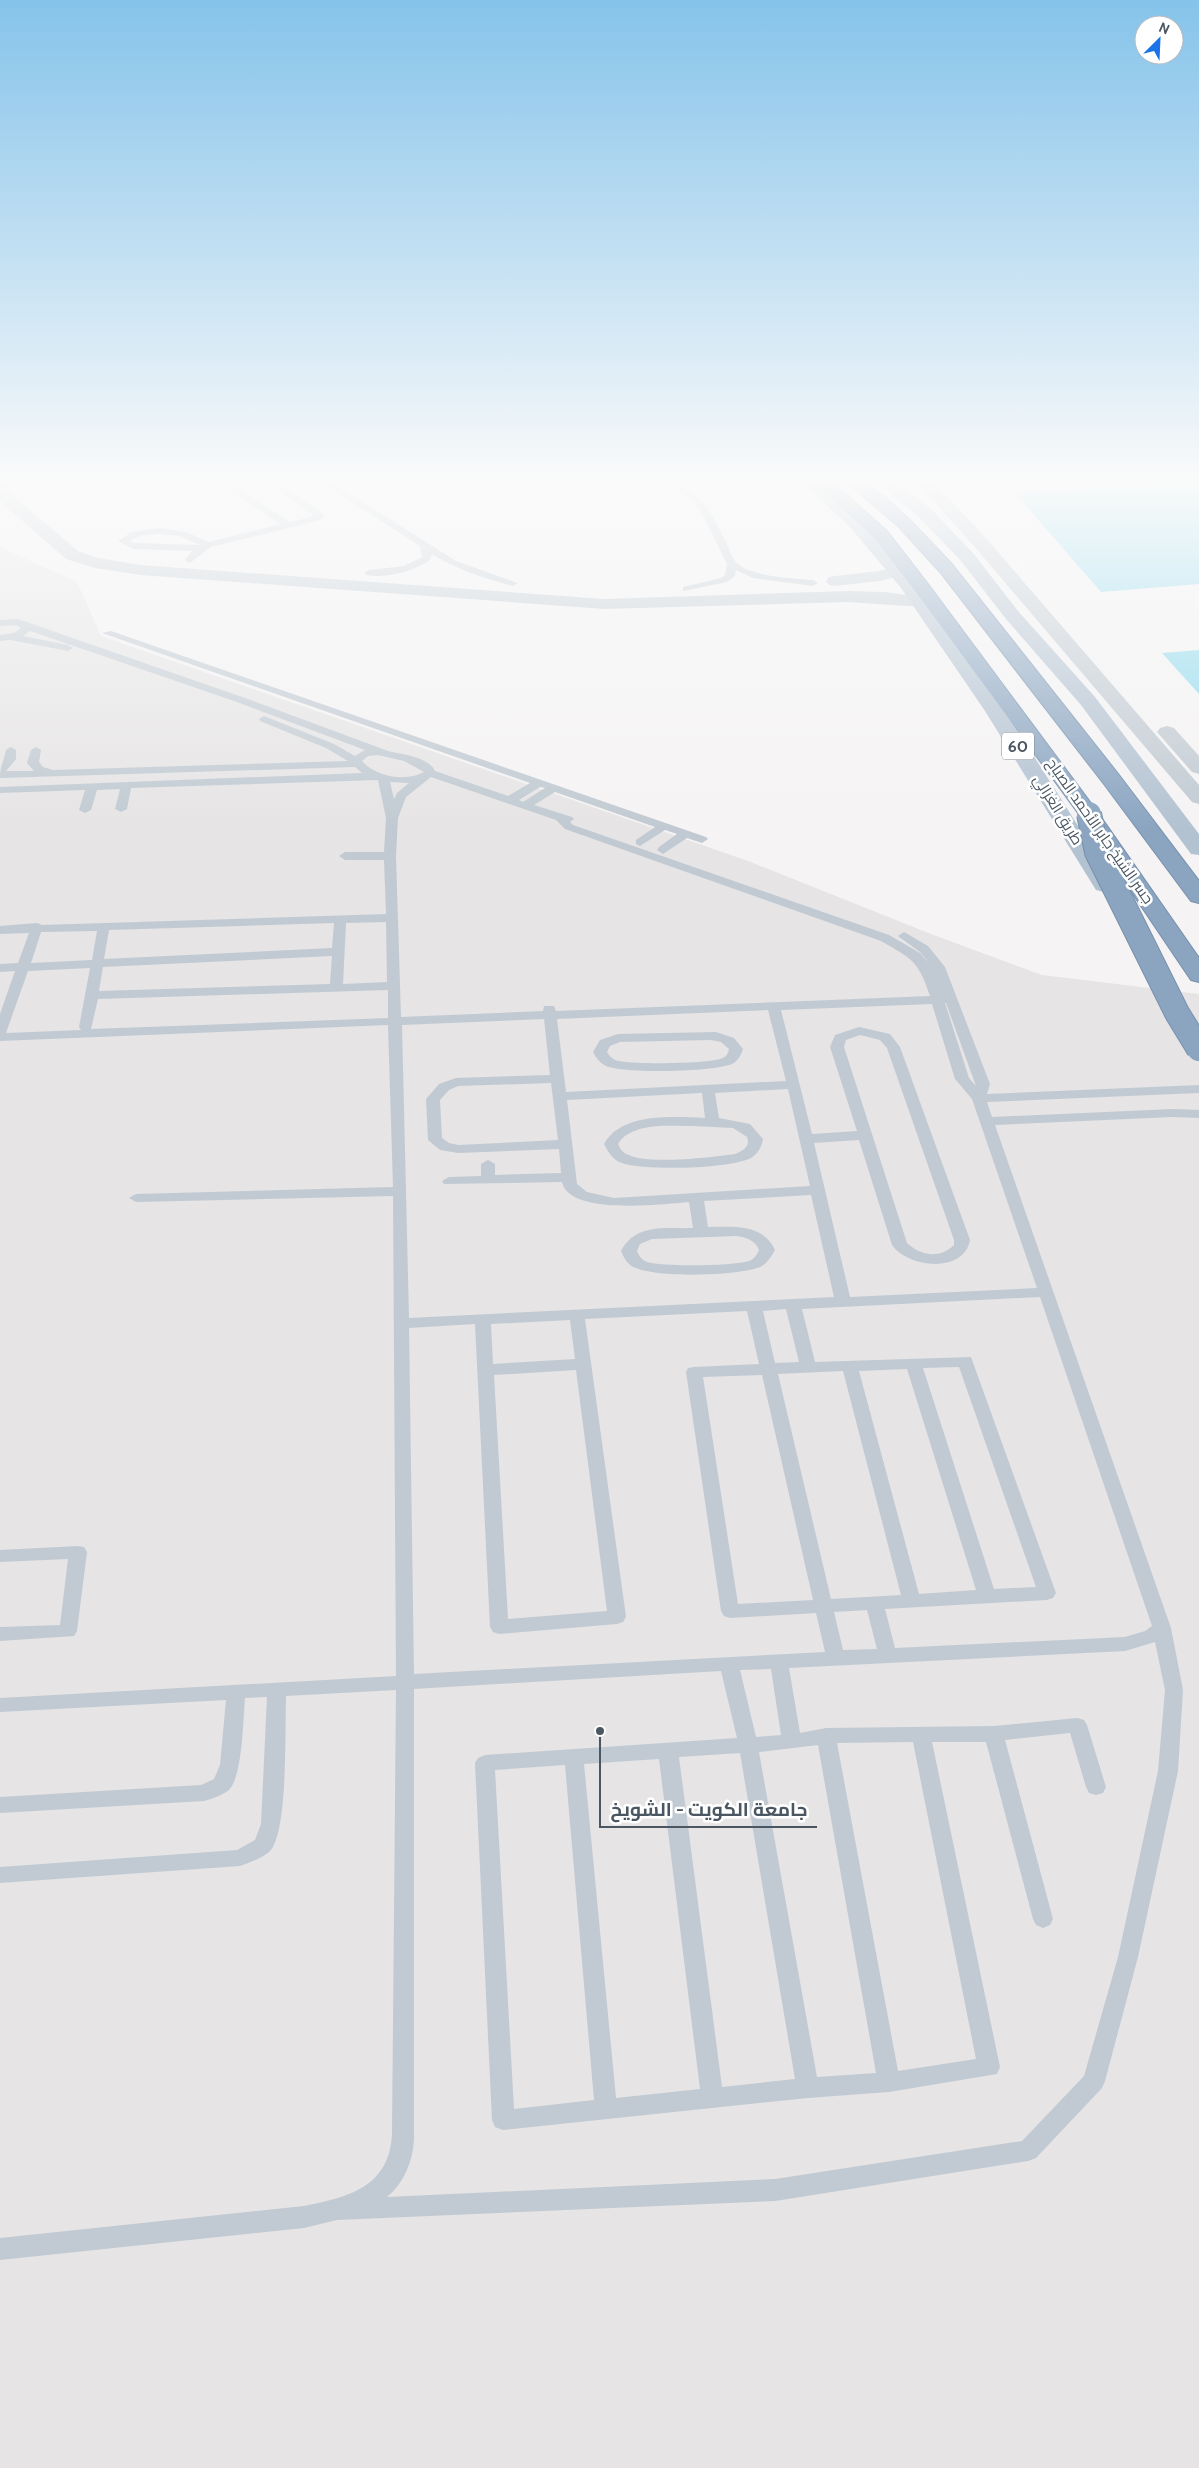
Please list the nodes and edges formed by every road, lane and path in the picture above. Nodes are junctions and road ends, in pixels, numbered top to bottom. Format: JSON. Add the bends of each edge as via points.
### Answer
{"nodes":[{"id":1,"x":601,"y":599,"type":"edge"},
{"id":2,"x":789,"y":599,"type":"edge"},
{"id":3,"x":896,"y":599,"type":"edge"},
{"id":4,"x":920,"y":599,"type":"edge"},
{"id":5,"x":929,"y":599,"type":"edge"},
{"id":6,"x":971,"y":599,"type":"edge"},
{"id":7,"x":1000,"y":599,"type":"edge"},
{"id":8,"x":1030,"y":599,"type":"edge"},
{"id":9,"x":1050,"y":599,"type":"edge"},
{"id":10,"x":922,"y":602,"type":"junction"},
{"id":11,"x":0,"y":616,"type":"edge"},
{"id":12,"x":0,"y":623,"type":"edge"},
{"id":13,"x":22,"y":624,"type":"junction"},
{"id":14,"x":107,"y":632,"type":"dead end"},
{"id":15,"x":5,"y":638,"type":"edge"},
{"id":16,"x":1115,"y":673,"type":"dead end"},
{"id":17,"x":267,"y":688,"type":"junction"},
{"id":18,"x":281,"y":693,"type":"junction"},
{"id":19,"x":241,"y":700,"type":"junction"},
{"id":20,"x":254,"y":705,"type":"junction"},
{"id":21,"x":1154,"y":717,"type":"dead end"},
{"id":22,"x":11,"y":750,"type":"dead end"},
{"id":23,"x":36,"y":750,"type":"dead end"},
{"id":24,"x":384,"y":753,"type":"junction"},
{"id":25,"x":356,"y":763,"type":"junction"},
{"id":26,"x":212,"y":767,"type":"junction"},
{"id":27,"x":1199,"y":768,"type":"edge"},
{"id":28,"x":0,"y":773,"type":"edge"},
{"id":29,"x":51,"y":773,"type":"junction"},
{"id":30,"x":425,"y":776,"type":"junction"},
{"id":31,"x":378,"y":777,"type":"junction"},
{"id":32,"x":205,"y":782,"type":"junction"},
{"id":33,"x":539,"y":782,"type":"junction"},
{"id":34,"x":126,"y":786,"type":"junction"},
{"id":35,"x":92,"y":787,"type":"junction"},
{"id":36,"x":554,"y":788,"type":"junction"},
{"id":37,"x":0,"y":790,"type":"edge"},
{"id":38,"x":1199,"y":798,"type":"edge"},
{"id":39,"x":509,"y":801,"type":"junction"},
{"id":40,"x":524,"y":806,"type":"junction"},
{"id":41,"x":121,"y":809,"type":"dead end"},
{"id":42,"x":84,"y":810,"type":"dead end"},
{"id":43,"x":1089,"y":814,"type":"junction"},
{"id":44,"x":392,"y":818,"type":"junction"},
{"id":45,"x":560,"y":818,"type":"junction"},
{"id":46,"x":664,"y":826,"type":"junction"},
{"id":47,"x":686,"y":834,"type":"junction"},
{"id":48,"x":702,"y":839,"type":"dead end"},
{"id":49,"x":640,"y":842,"type":"junction"},
{"id":50,"x":1199,"y":849,"type":"edge"},
{"id":51,"x":663,"y":850,"type":"junction"},
{"id":52,"x":345,"y":856,"type":"dead end"},
{"id":53,"x":390,"y":856,"type":"junction"},
{"id":54,"x":1199,"y":896,"type":"edge"},
{"id":55,"x":391,"y":918,"type":"junction"},
{"id":56,"x":340,"y":921,"type":"junction"},
{"id":57,"x":104,"y":926,"type":"junction"},
{"id":58,"x":37,"y":928,"type":"junction"},
{"id":59,"x":0,"y":930,"type":"edge"},
{"id":60,"x":338,"y":952,"type":"junction"},
{"id":61,"x":97,"y":964,"type":"junction"},
{"id":62,"x":23,"y":967,"type":"junction"},
{"id":63,"x":0,"y":968,"type":"edge"},
{"id":64,"x":1199,"y":975,"type":"edge"},
{"id":65,"x":393,"y":986,"type":"junction"},
{"id":66,"x":336,"y":988,"type":"junction"},
{"id":67,"x":949,"y":994,"type":"junction"},
{"id":68,"x":92,"y":995,"type":"junction"},
{"id":69,"x":935,"y":995,"type":"junction"},
{"id":70,"x":5,"y":1006,"type":"edge"},
{"id":71,"x":772,"y":1006,"type":"junction"},
{"id":72,"x":550,"y":1012,"type":"junction"},
{"id":73,"x":394,"y":1018,"type":"junction"},
{"id":74,"x":86,"y":1026,"type":"junction"},
{"id":75,"x":1199,"y":1029,"type":"edge"},
{"id":76,"x":0,"y":1032,"type":"edge"},
{"id":77,"x":1199,"y":1050,"type":"edge"},
{"id":78,"x":648,"y":1065,"type":"junction"},
{"id":79,"x":558,"y":1079,"type":"junction"},
{"id":80,"x":794,"y":1085,"type":"junction"},
{"id":81,"x":708,"y":1089,"type":"junction"},
{"id":82,"x":1199,"y":1089,"type":"edge"},
{"id":83,"x":652,"y":1092,"type":"junction"},
{"id":84,"x":560,"y":1096,"type":"junction"},
{"id":85,"x":979,"y":1097,"type":"junction"},
{"id":86,"x":1199,"y":1114,"type":"edge"},
{"id":87,"x":987,"y":1121,"type":"junction"},
{"id":88,"x":713,"y":1122,"type":"junction"},
{"id":89,"x":865,"y":1135,"type":"junction"},
{"id":90,"x":807,"y":1139,"type":"junction"},
{"id":91,"x":566,"y":1144,"type":"junction"},
{"id":92,"x":488,"y":1164,"type":"dead end"},
{"id":93,"x":568,"y":1177,"type":"junction"},
{"id":94,"x":488,"y":1180,"type":"junction"},
{"id":95,"x":449,"y":1181,"type":"dead end"},
{"id":96,"x":818,"y":1190,"type":"junction"},
{"id":97,"x":400,"y":1191,"type":"junction"},
{"id":98,"x":696,"y":1196,"type":"junction"},
{"id":99,"x":136,"y":1198,"type":"dead end"},
{"id":100,"x":701,"y":1232,"type":"junction"},
{"id":101,"x":1047,"y":1292,"type":"junction"},
{"id":102,"x":843,"y":1302,"type":"junction"},
{"id":103,"x":793,"y":1304,"type":"junction"},
{"id":104,"x":754,"y":1306,"type":"junction"},
{"id":105,"x":577,"y":1315,"type":"junction"},
{"id":106,"x":483,"y":1319,"type":"junction"},
{"id":107,"x":401,"y":1323,"type":"junction"},
{"id":108,"x":913,"y":1363,"type":"junction"},
{"id":109,"x":584,"y":1364,"type":"junction"},
{"id":110,"x":850,"y":1366,"type":"junction"},
{"id":111,"x":808,"y":1368,"type":"junction"},
{"id":112,"x":768,"y":1369,"type":"junction"},
{"id":113,"x":486,"y":1370,"type":"junction"},
{"id":114,"x":0,"y":1556,"type":"edge"},
{"id":115,"x":987,"y":1596,"type":"junction"},
{"id":116,"x":912,"y":1601,"type":"junction"},
{"id":117,"x":874,"y":1603,"type":"junction"},
{"id":118,"x":824,"y":1606,"type":"junction"},
{"id":119,"x":1162,"y":1628,"type":"junction"},
{"id":120,"x":0,"y":1634,"type":"edge"},
{"id":121,"x":888,"y":1655,"type":"junction"},
{"id":122,"x":836,"y":1659,"type":"junction"},
{"id":123,"x":779,"y":1662,"type":"junction"},
{"id":124,"x":729,"y":1664,"type":"junction"},
{"id":125,"x":405,"y":1681,"type":"junction"},
{"id":126,"x":278,"y":1688,"type":"junction"},
{"id":127,"x":236,"y":1691,"type":"junction"},
{"id":128,"x":0,"y":1705,"type":"edge"},
{"id":129,"x":994,"y":1734,"type":"junction"},
{"id":130,"x":826,"y":1736,"type":"junction"},
{"id":131,"x":921,"y":1736,"type":"junction"},
{"id":132,"x":792,"y":1742,"type":"junction"},
{"id":133,"x":748,"y":1745,"type":"junction"},
{"id":134,"x":668,"y":1750,"type":"junction"},
{"id":135,"x":574,"y":1757,"type":"junction"},
{"id":136,"x":1096,"y":1787,"type":"dead end"},
{"id":137,"x":0,"y":1804,"type":"edge"},
{"id":138,"x":0,"y":1875,"type":"edge"},
{"id":139,"x":1043,"y":1918,"type":"dead end"},
{"id":140,"x":889,"y":2082,"type":"junction"},
{"id":141,"x":808,"y":2088,"type":"junction"},
{"id":142,"x":712,"y":2098,"type":"junction"},
{"id":143,"x":606,"y":2109,"type":"junction"},
{"id":144,"x":339,"y":2210,"type":"junction"},
{"id":145,"x":0,"y":2249,"type":"edge"}],
"edges":[{"from":1,"to":2,"type":"street","via":[[648,605]]},
{"from":3,"to":10,"type":"street"},
{"from":4,"to":10,"type":"main road","name":"طريق الغزالي","number":"60"},
{"from":5,"to":43,"type":"highway","name":"جسر الشيخ جابر الأحمد الصباح","number":"60"},
{"from":6,"to":54,"type":"highway","via":[[1150,827]]},
{"from":7,"to":50,"type":"main road","via":[[1088,701]]},
{"from":8,"to":38,"type":"street"},
{"from":9,"to":16,"type":"street"},
{"from":10,"to":75,"type":"main road","name":"طريق الغزالي","number":"60"},
{"from":11,"to":13,"type":"lane"},
{"from":12,"to":13,"type":"lane"},
{"from":13,"to":15,"type":"lane","via":[[26,631]]},
{"from":13,"to":19,"type":"lane"},
{"from":14,"to":17,"type":"lane"},
{"from":15,"to":25,"type":"lane","via":[[76,650],[264,719],[330,746]]},
{"from":17,"to":18,"type":"lane"},
{"from":17,"to":19,"type":"lane"},
{"from":18,"to":20,"type":"lane"},
{"from":18,"to":33,"type":"lane"},
{"from":19,"to":20,"type":"lane"},
{"from":20,"to":24,"type":"lane"},
{"from":21,"to":27,"type":"street"},
{"from":22,"to":28,"type":"lane","via":[[10,759]]},
{"from":23,"to":29,"type":"lane","via":[[33,763]]},
{"from":24,"to":25,"type":"lane","via":[[365,754]]},
{"from":24,"to":30,"type":"lane","via":[[417,762],[429,769]]},
{"from":25,"to":26,"type":"lane"},
{"from":25,"to":31,"type":"lane"},
{"from":26,"to":29,"type":"lane"},
{"from":26,"to":32,"type":"lane","via":[[213,773]]},
{"from":28,"to":29,"type":"lane"},
{"from":30,"to":31,"type":"lane"},
{"from":30,"to":39,"type":"lane"},
{"from":30,"to":44,"type":"lane","via":[[401,796]]},
{"from":31,"to":32,"type":"lane"},
{"from":31,"to":44,"type":"lane"},
{"from":32,"to":34,"type":"lane"},
{"from":33,"to":36,"type":"lane"},
{"from":33,"to":39,"type":"lane"},
{"from":34,"to":35,"type":"lane"},
{"from":34,"to":41,"type":"lane"},
{"from":35,"to":37,"type":"lane"},
{"from":35,"to":42,"type":"lane"},
{"from":36,"to":40,"type":"lane"},
{"from":36,"to":46,"type":"lane"},
{"from":39,"to":40,"type":"lane"},
{"from":40,"to":45,"type":"lane"},
{"from":43,"to":64,"type":"highway","name":"جسر الشيخ جابر الأحمد الصباح","number":"60"},
{"from":43,"to":77,"type":"highway","bridge":true,"via":[[1097,852],[1177,1013]]},
{"from":44,"to":53,"type":"lane"},
{"from":45,"to":49,"type":"lane","via":[[588,823]]},
{"from":45,"to":69,"type":"lane","via":[[569,827],[897,943],[923,963]]},
{"from":46,"to":47,"type":"lane"},
{"from":46,"to":49,"type":"lane"},
{"from":47,"to":48,"type":"lane"},
{"from":47,"to":51,"type":"lane"},
{"from":49,"to":51,"type":"lane"},
{"from":51,"to":67,"type":"lane","via":[[904,936],[933,958]]},
{"from":52,"to":53,"type":"lane"},
{"from":53,"to":55,"type":"lane"},
{"from":55,"to":56,"type":"lane"},
{"from":55,"to":65,"type":"lane"},
{"from":56,"to":57,"type":"lane"},
{"from":56,"to":60,"type":"lane"},
{"from":57,"to":58,"type":"lane"},
{"from":57,"to":61,"type":"lane"},
{"from":58,"to":59,"type":"lane"},
{"from":58,"to":62,"type":"lane"},
{"from":60,"to":61,"type":"lane"},
{"from":60,"to":66,"type":"lane"},
{"from":61,"to":62,"type":"lane"},
{"from":61,"to":68,"type":"lane"},
{"from":62,"to":63,"type":"lane"},
{"from":62,"to":70,"type":"lane"},
{"from":65,"to":66,"type":"lane"},
{"from":65,"to":73,"type":"lane"},
{"from":66,"to":68,"type":"lane"},
{"from":67,"to":69,"type":"lane"},
{"from":67,"to":85,"type":"lane","via":[[983,1084]]},
{"from":68,"to":74,"type":"lane"},
{"from":69,"to":71,"type":"lane"},
{"from":69,"to":72,"type":"lane"},
{"from":69,"to":85,"type":"lane","via":[[962,1080]]},
{"from":70,"to":76,"type":"lane"},
{"from":71,"to":72,"type":"lane"},
{"from":71,"to":80,"type":"lane"},
{"from":72,"to":73,"type":"lane"},
{"from":72,"to":79,"type":"lane"},
{"from":73,"to":74,"type":"lane"},
{"from":73,"to":76,"type":"lane"},
{"from":73,"to":97,"type":"lane"},
{"from":74,"to":76,"type":"lane"},
{"from":78,"to":78,"type":"lane","via":[[613,1064],[602,1056],[601,1047],[618,1038],[709,1036],[724,1038],[736,1049],[733,1057],[721,1063]]},
{"from":78,"to":83,"type":"lane"},
{"from":79,"to":84,"type":"lane"},
{"from":79,"to":91,"type":"lane","via":[[456,1082],[444,1087],[433,1099],[435,1140],[445,1147],[458,1149]]},
{"from":80,"to":81,"type":"lane"},
{"from":80,"to":90,"type":"lane"},
{"from":81,"to":83,"type":"lane"},
{"from":81,"to":88,"type":"lane"},
{"from":82,"to":85,"type":"lane"},
{"from":83,"to":84,"type":"lane"},
{"from":84,"to":91,"type":"lane"},
{"from":85,"to":87,"type":"lane"},
{"from":86,"to":87,"type":"lane"},
{"from":87,"to":101,"type":"lane"},
{"from":88,"to":88,"type":"lane","via":[[735,1124],[749,1130],[756,1139],[753,1150],[733,1159],[645,1163],[626,1160],[613,1150],[611,1144],[616,1133],[631,1126]]},
{"from":89,"to":89,"type":"lane","via":[[900,1245],[912,1255],[931,1260],[957,1252],[962,1240],[893,1046],[885,1037],[858,1031],[844,1035],[837,1042],[837,1047]]},
{"from":89,"to":90,"type":"lane"},
{"from":90,"to":96,"type":"lane"},
{"from":91,"to":93,"type":"lane"},
{"from":92,"to":94,"type":"lane"},
{"from":93,"to":94,"type":"lane"},
{"from":93,"to":98,"type":"lane","via":[[570,1186],[582,1195],[614,1202]]},
{"from":94,"to":95,"type":"lane"},
{"from":96,"to":98,"type":"lane"},
{"from":96,"to":102,"type":"lane"},
{"from":97,"to":99,"type":"lane"},
{"from":97,"to":107,"type":"lane"},
{"from":98,"to":100,"type":"lane"},
{"from":100,"to":100,"type":"lane","via":[[745,1232],[761,1239],[767,1250],[760,1261],[745,1267],[655,1268],[640,1264],[630,1256],[630,1245],[648,1234]]},
{"from":101,"to":102,"type":"lane"},
{"from":101,"to":119,"type":"lane"},
{"from":102,"to":103,"type":"lane"},
{"from":103,"to":104,"type":"lane"},
{"from":103,"to":111,"type":"lane"},
{"from":104,"to":105,"type":"lane"},
{"from":104,"to":112,"type":"lane"},
{"from":105,"to":106,"type":"lane"},
{"from":105,"to":109,"type":"lane"},
{"from":106,"to":107,"type":"lane"},
{"from":106,"to":113,"type":"lane"},
{"from":107,"to":125,"type":"lane"},
{"from":108,"to":110,"type":"lane"},
{"from":108,"to":115,"type":"lane"},
{"from":108,"to":115,"type":"lane","via":[[965,1361],[1047,1593]]},
{"from":109,"to":113,"type":"lane"},
{"from":109,"to":113,"type":"lane","via":[[617,1617],[499,1627]]},
{"from":110,"to":111,"type":"lane"},
{"from":110,"to":116,"type":"lane"},
{"from":111,"to":112,"type":"lane"},
{"from":112,"to":118,"type":"lane"},
{"from":112,"to":118,"type":"lane","via":[[694,1372],[730,1612]]},
{"from":114,"to":120,"type":"lane","via":[[78,1552],[68,1631]]},
{"from":115,"to":116,"type":"lane"},
{"from":116,"to":117,"type":"lane"},
{"from":117,"to":118,"type":"lane"},
{"from":117,"to":121,"type":"lane"},
{"from":118,"to":122,"type":"lane"},
{"from":119,"to":121,"type":"lane","via":[[1151,1636],[1125,1644]]},
{"from":119,"to":144,"type":"lane","via":[[1174,1690],[1168,1771],[1128,1957],[1094,2081],[1028,2150],[775,2190]]},
{"from":121,"to":122,"type":"lane"},
{"from":122,"to":123,"type":"lane"},
{"from":123,"to":124,"type":"lane"},
{"from":123,"to":132,"type":"lane"},
{"from":124,"to":125,"type":"lane"},
{"from":124,"to":133,"type":"lane"},
{"from":125,"to":126,"type":"lane"},
{"from":125,"to":144,"type":"lane","via":[[403,2143],[399,2162],[390,2178],[378,2190]]},
{"from":126,"to":127,"type":"lane"},
{"from":126,"to":138,"type":"lane","via":[[271,1824],[263,1845],[240,1858]]},
{"from":127,"to":128,"type":"lane"},
{"from":127,"to":137,"type":"lane","via":[[230,1765],[222,1784],[204,1792]]},
{"from":129,"to":131,"type":"lane"},
{"from":129,"to":136,"type":"lane","via":[[1077,1724]]},
{"from":129,"to":139,"type":"lane"},
{"from":130,"to":131,"type":"lane"},
{"from":130,"to":132,"type":"lane"},
{"from":130,"to":140,"type":"lane"},
{"from":131,"to":140,"type":"lane","via":[[989,2067]]},
{"from":132,"to":133,"type":"lane"},
{"from":133,"to":134,"type":"lane"},
{"from":133,"to":141,"type":"lane"},
{"from":134,"to":135,"type":"lane"},
{"from":134,"to":142,"type":"lane"},
{"from":135,"to":143,"type":"lane"},
{"from":135,"to":143,"type":"lane","via":[[485,1763],[503,2120]]},
{"from":140,"to":141,"type":"lane"},
{"from":141,"to":142,"type":"lane"},
{"from":142,"to":143,"type":"lane"},
{"from":144,"to":145,"type":"lane","via":[[304,2217]]}]}
